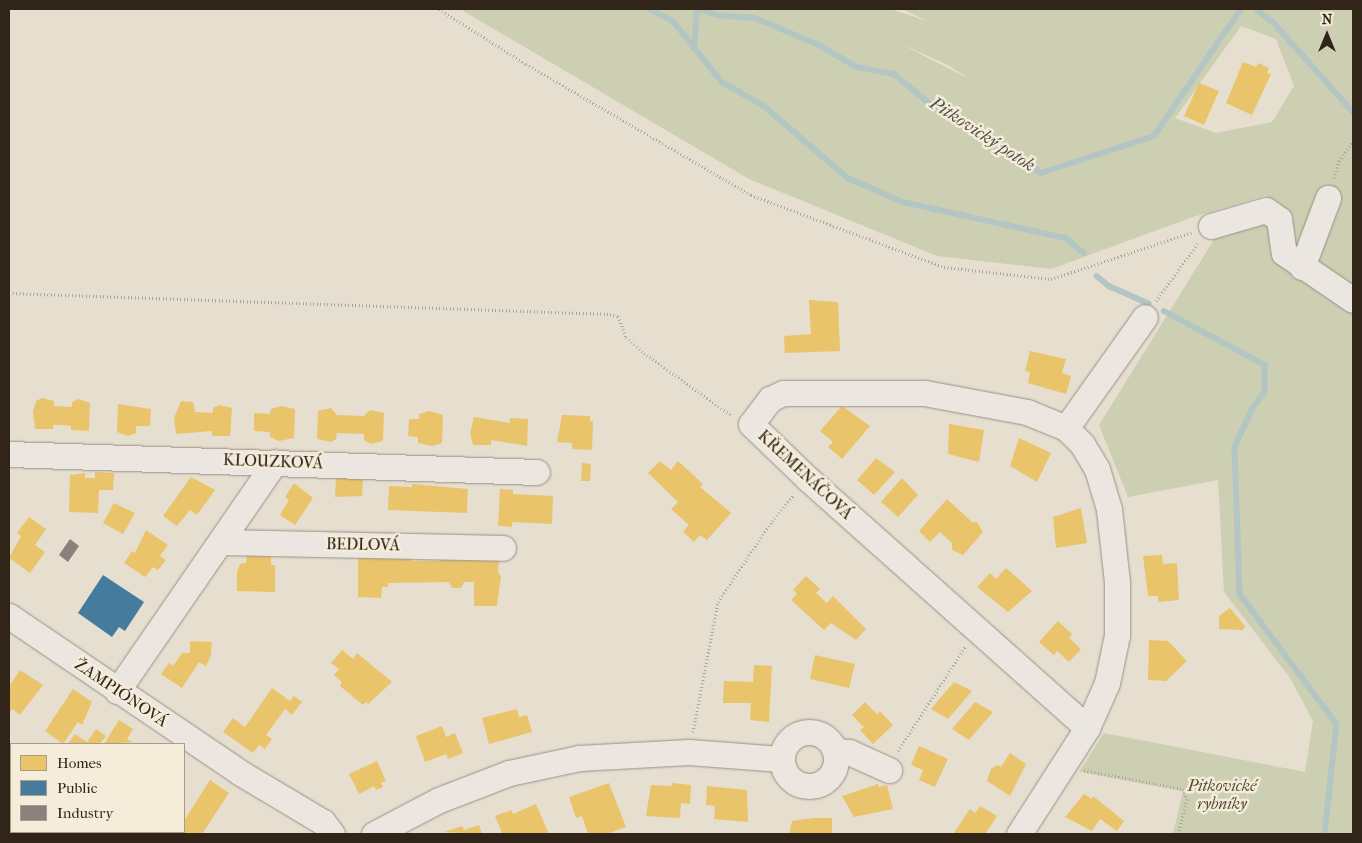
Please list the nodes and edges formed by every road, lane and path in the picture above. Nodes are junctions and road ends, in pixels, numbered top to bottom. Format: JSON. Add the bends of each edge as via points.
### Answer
{"nodes":[{"id":1,"x":439,"y":9,"type":"edge"},
{"id":2,"x":1352,"y":143,"type":"edge"},
{"id":3,"x":1339,"y":161,"type":"dead end"},
{"id":4,"x":1328,"y":198,"type":"dead end"},
{"id":5,"x":1211,"y":226,"type":"junction"},
{"id":6,"x":1302,"y":267,"type":"junction"},
{"id":7,"x":9,"y":293,"type":"edge"},
{"id":8,"x":1353,"y":300,"type":"edge"},
{"id":9,"x":1145,"y":317,"type":"joint"},
{"id":10,"x":751,"y":424,"type":"junction"},
{"id":11,"x":1066,"y":428,"type":"junction"},
{"id":12,"x":9,"y":454,"type":"edge"},
{"id":13,"x":276,"y":462,"type":"junction"},
{"id":14,"x":537,"y":472,"type":"dead end"},
{"id":15,"x":808,"y":480,"type":"junction"},
{"id":16,"x":223,"y":542,"type":"junction"},
{"id":17,"x":503,"y":548,"type":"dead end"},
{"id":18,"x":9,"y":616,"type":"edge"},
{"id":19,"x":978,"y":631,"type":"junction"},
{"id":20,"x":117,"y":691,"type":"junction"},
{"id":21,"x":1087,"y":728,"type":"junction"},
{"id":22,"x":835,"y":751,"type":"junction"},
{"id":23,"x":688,"y":752,"type":"junction"},
{"id":24,"x":781,"y":759,"type":"junction"},
{"id":25,"x":1063,"y":766,"type":"junction"},
{"id":26,"x":888,"y":769,"type":"joint"},
{"id":27,"x":332,"y":834,"type":"edge"},
{"id":28,"x":374,"y":834,"type":"edge"},
{"id":29,"x":1019,"y":834,"type":"edge"},
{"id":30,"x":1178,"y":834,"type":"edge"}],
"edges":[{"from":1,"to":5,"type":"path","via":[[526,64],[751,195],[944,267],[1051,280]]},
{"from":2,"to":3,"type":"path"},
{"from":4,"to":6,"type":"street"},
{"from":5,"to":6,"type":"street","via":[[1266,210],[1279,219],[1284,253]]},
{"from":5,"to":9,"type":"path"},
{"from":6,"to":8,"type":"street"},
{"from":7,"to":10,"type":"path","via":[[610,314],[618,316],[626,337],[644,353],[733,418]]},
{"from":9,"to":11,"type":"street"},
{"from":10,"to":11,"type":"street","name":"KŘEMENÁČOVÁ","via":[[770,399],[783,393],[834,391],[924,393],[1027,412]]},
{"from":10,"to":15,"type":"street","name":"KŘEMENÁČOVÁ"},
{"from":11,"to":21,"type":"street","name":"KŘEMENÁČOVÁ","via":[[1082,444],[1097,470],[1109,509],[1117,582],[1117,635],[1106,683]]},
{"from":12,"to":13,"type":"street","name":"KLOUZKOVÁ"},
{"from":13,"to":14,"type":"street","name":"KLOUZKOVÁ"},
{"from":13,"to":16,"type":"street"},
{"from":15,"to":19,"type":"street","name":"KŘEMENÁČOVÁ"},
{"from":15,"to":23,"type":"path","via":[[772,521],[718,602]]},
{"from":16,"to":17,"type":"street","name":"BEDLOVÁ"},
{"from":16,"to":20,"type":"street"},
{"from":18,"to":20,"type":"street","name":"ŽAMPIÓNOVÁ"},
{"from":19,"to":21,"type":"street","name":"KŘEMENÁČOVÁ"},
{"from":19,"to":26,"type":"path","via":[[947,672]]},
{"from":20,"to":27,"type":"street","name":"ŽAMPIÓNOVÁ","via":[[239,772],[318,818]]},
{"from":21,"to":25,"type":"street","name":"KŘEMENÁČOVÁ"},
{"from":22,"to":24,"type":"street","via":[[818,732],[805,732],[788,741]]},
{"from":22,"to":24,"type":"street","via":[[836,764],[830,776],[819,784],[806,786],[785,772]]},
{"from":22,"to":26,"type":"street","via":[[849,752]]},
{"from":23,"to":24,"type":"street"},
{"from":23,"to":28,"type":"street","via":[[579,758],[508,773],[439,800]]},
{"from":25,"to":29,"type":"street","name":"KŘEMENÁČOVÁ"},
{"from":25,"to":30,"type":"path","via":[[1183,788],[1187,800]]}]}
